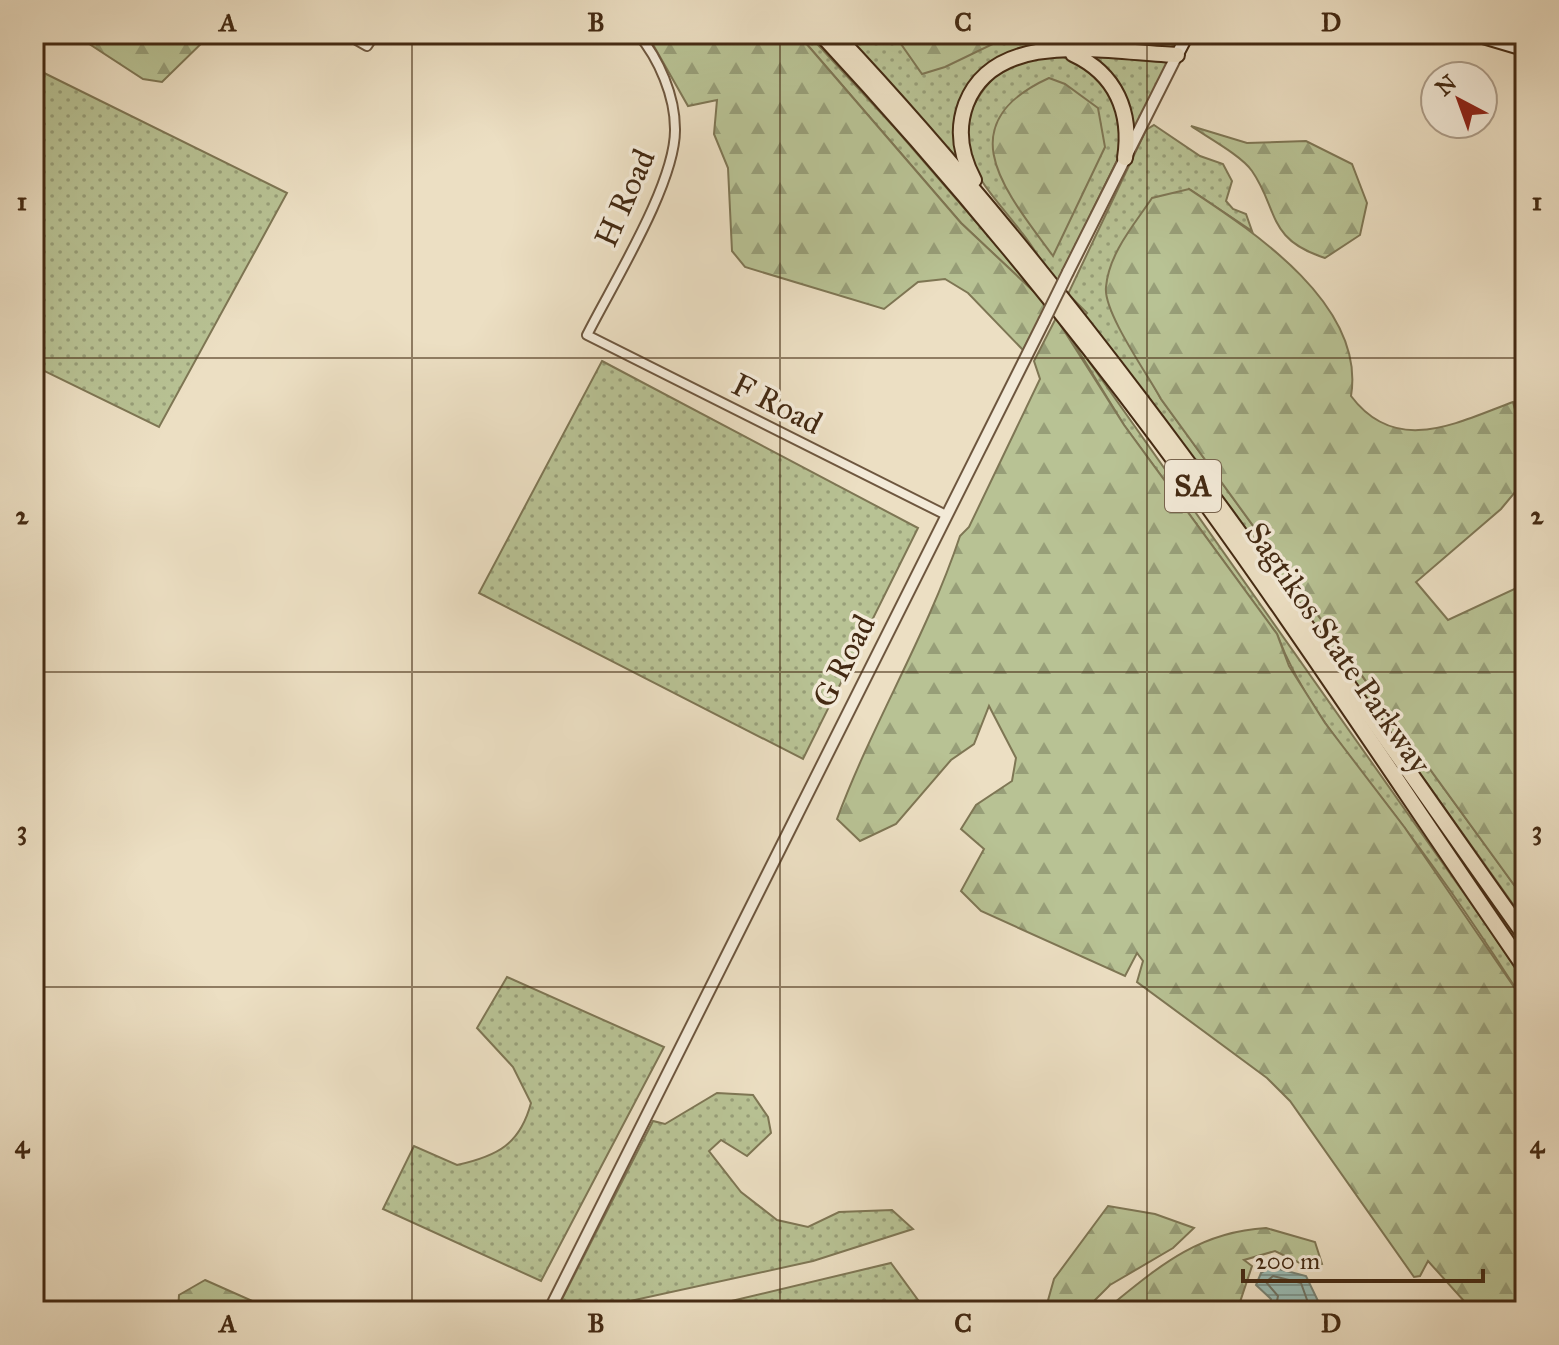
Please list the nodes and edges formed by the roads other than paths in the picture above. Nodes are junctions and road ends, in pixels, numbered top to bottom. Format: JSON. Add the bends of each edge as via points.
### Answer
{"nodes":[{"id":1,"x":346,"y":34,"type":"edge"},
{"id":2,"x":375,"y":34,"type":"edge"},
{"id":3,"x":638,"y":34,"type":"edge"},
{"id":4,"x":821,"y":34,"type":"edge"},
{"id":5,"x":835,"y":34,"type":"edge"},
{"id":6,"x":1188,"y":34,"type":"edge"},
{"id":7,"x":1471,"y":34,"type":"edge"},
{"id":8,"x":1525,"y":50,"type":"edge"},
{"id":9,"x":1065,"y":51,"type":"junction"},
{"id":10,"x":1177,"y":55,"type":"junction"},
{"id":11,"x":1125,"y":158,"type":"junction"},
{"id":12,"x":993,"y":212,"type":"junction"},
{"id":13,"x":587,"y":335,"type":"joint"},
{"id":14,"x":946,"y":515,"type":"junction"},
{"id":15,"x":1525,"y":936,"type":"edge"},
{"id":16,"x":1525,"y":968,"type":"edge"},
{"id":17,"x":549,"y":1311,"type":"edge"}],
"edges":[{"from":1,"to":2,"type":"street","via":[[367,46]]},
{"from":3,"to":13,"type":"street","name":"H Road","via":[[668,90],[676,128],[674,148],[659,191]]},
{"from":4,"to":16,"type":"highway","name":"Sagtikos State Parkway","number":"SA","via":[[997,233],[1159,440]]},
{"from":5,"to":12,"type":"highway","name":"Sagtikos State Parkway","number":"SA"},
{"from":6,"to":10,"type":"main road","name":"G Road"},
{"from":7,"to":8,"type":"main road"},
{"from":9,"to":10,"type":"highway"},
{"from":9,"to":11,"type":"highway","via":[[1095,67],[1118,94],[1128,131]]},
{"from":9,"to":12,"type":"highway","via":[[1034,51],[1004,61],[977,84],[966,104],[962,151]]},
{"from":10,"to":11,"type":"street","name":"G Road"},
{"from":11,"to":14,"type":"street","name":"G Road","bridge":true},
{"from":12,"to":15,"type":"highway","name":"Sagtikos State Parkway","number":"SA","via":[[1143,401]]},
{"from":13,"to":14,"type":"street","name":"F Road"},
{"from":14,"to":17,"type":"street","name":"G Road"}]}
